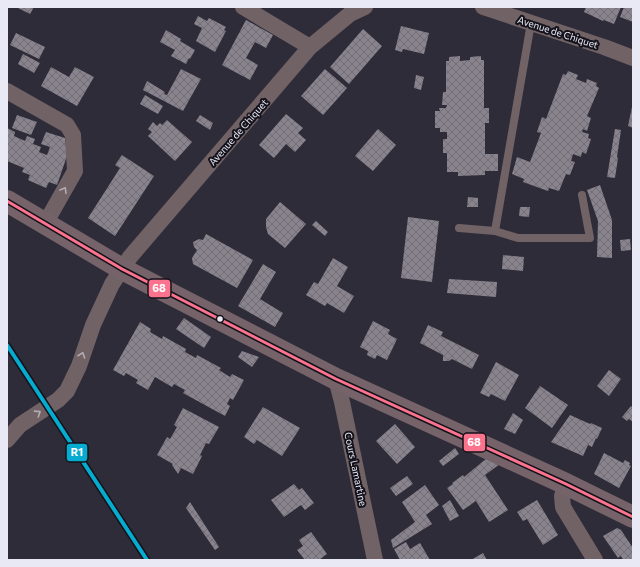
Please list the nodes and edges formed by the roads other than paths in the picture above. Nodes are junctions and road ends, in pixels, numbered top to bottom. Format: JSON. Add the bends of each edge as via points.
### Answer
{"nodes":[{"id":1,"x":243,"y":7,"type":"edge"},
{"id":2,"x":365,"y":7,"type":"edge"},
{"id":3,"x":483,"y":7,"type":"edge"},
{"id":4,"x":349,"y":11,"type":"edge"},
{"id":5,"x":531,"y":23,"type":"junction"},
{"id":6,"x":310,"y":47,"type":"junction"},
{"id":7,"x":633,"y":58,"type":"edge"},
{"id":8,"x":7,"y":91,"type":"edge"},
{"id":9,"x":582,"y":195,"type":"dead end"},
{"id":10,"x":7,"y":201,"type":"edge"},
{"id":11,"x":45,"y":224,"type":"junction"},
{"id":12,"x":459,"y":228,"type":"dead end"},
{"id":13,"x":495,"y":231,"type":"junction"},
{"id":14,"x":122,"y":269,"type":"junction"},
{"id":15,"x":336,"y":379,"type":"junction"},
{"id":16,"x":7,"y":440,"type":"edge"},
{"id":17,"x":566,"y":484,"type":"junction"},
{"id":18,"x":633,"y":517,"type":"edge"},
{"id":19,"x":375,"y":560,"type":"edge"},
{"id":20,"x":595,"y":560,"type":"edge"}],
"edges":[{"from":1,"to":6,"type":"street"},
{"from":2,"to":4,"type":"street","name":"Avenue de Chiquet"},
{"from":3,"to":5,"type":"street","name":"Avenue de Chiquet"},
{"from":4,"to":6,"type":"street","name":"Avenue de Chiquet"},
{"from":5,"to":7,"type":"street","name":"Avenue de Chiquet"},
{"from":5,"to":13,"type":"lane"},
{"from":6,"to":14,"type":"street","name":"Avenue de Chiquet"},
{"from":11,"to":8,"type":"street","one_way":true,"via":[[75,171],[73,135],[67,126]]},
{"from":9,"to":13,"type":"lane","via":[[590,238],[518,238]]},
{"from":10,"to":11,"type":"street"},
{"from":11,"to":14,"type":"street"},
{"from":12,"to":13,"type":"lane"},
{"from":14,"to":15,"type":"street"},
{"from":16,"to":14,"type":"street","name":"Avenue de Chiquet","one_way":true,"via":[[20,425],[58,400],[67,391],[79,366],[93,325]]},
{"from":15,"to":17,"type":"street"},
{"from":15,"to":19,"type":"street","name":"Cours Lamartine"},
{"from":17,"to":18,"type":"street"},
{"from":17,"to":20,"type":"street","via":[[562,507]]}]}
